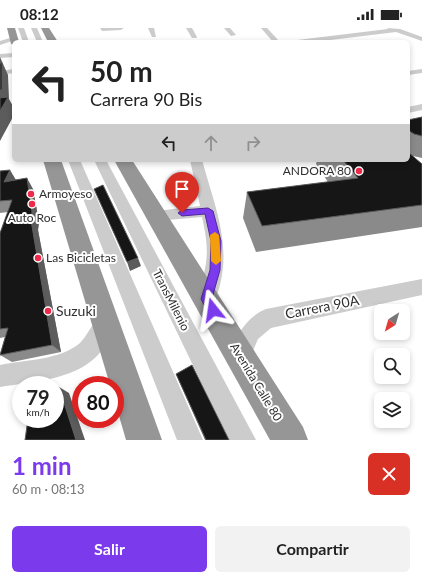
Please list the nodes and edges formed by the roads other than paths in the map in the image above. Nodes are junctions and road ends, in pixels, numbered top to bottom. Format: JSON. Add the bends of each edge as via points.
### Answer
{"nodes":[{"id":1,"x":21,"y":28,"type":"edge"},
{"id":2,"x":34,"y":28,"type":"edge"},
{"id":3,"x":45,"y":28,"type":"edge"},
{"id":4,"x":121,"y":28,"type":"edge"},
{"id":5,"x":151,"y":28,"type":"edge"},
{"id":6,"x":189,"y":28,"type":"edge"},
{"id":7,"x":227,"y":28,"type":"edge"},
{"id":8,"x":264,"y":28,"type":"edge"},
{"id":9,"x":273,"y":28,"type":"edge"},
{"id":10,"x":390,"y":28,"type":"edge"},
{"id":11,"x":102,"y":29,"type":"dead end"},
{"id":12,"x":398,"y":30,"type":"junction"},
{"id":13,"x":115,"y":31,"type":"edge"},
{"id":14,"x":233,"y":35,"type":"dead end"},
{"id":15,"x":9,"y":36,"type":"edge"},
{"id":16,"x":154,"y":36,"type":"dead end"},
{"id":17,"x":194,"y":37,"type":"dead end"},
{"id":18,"x":422,"y":39,"type":"edge"},
{"id":19,"x":25,"y":40,"type":"edge"},
{"id":20,"x":39,"y":40,"type":"edge"},
{"id":21,"x":52,"y":40,"type":"edge"},
{"id":22,"x":275,"y":40,"type":"edge"},
{"id":23,"x":314,"y":40,"type":"edge"},
{"id":24,"x":0,"y":43,"type":"edge"},
{"id":25,"x":12,"y":55,"type":"edge"},
{"id":26,"x":0,"y":56,"type":"edge"},
{"id":27,"x":12,"y":71,"type":"edge"},
{"id":28,"x":422,"y":71,"type":"edge"},
{"id":29,"x":0,"y":73,"type":"edge"},
{"id":30,"x":410,"y":73,"type":"edge"},
{"id":31,"x":422,"y":107,"type":"edge"},
{"id":32,"x":410,"y":110,"type":"edge"},
{"id":33,"x":53,"y":162,"type":"edge"},
{"id":34,"x":75,"y":162,"type":"edge"},
{"id":35,"x":101,"y":162,"type":"edge"},
{"id":36,"x":124,"y":162,"type":"edge"},
{"id":37,"x":196,"y":162,"type":"edge"},
{"id":38,"x":208,"y":211,"type":"junction"},
{"id":39,"x":156,"y":216,"type":"junction"},
{"id":40,"x":422,"y":287,"type":"edge"},
{"id":41,"x":206,"y":299,"type":"junction"},
{"id":42,"x":106,"y":323,"type":"junction"},
{"id":43,"x":240,"y":354,"type":"junction"},
{"id":44,"x":0,"y":376,"type":"edge"},
{"id":45,"x":144,"y":440,"type":"edge"},
{"id":46,"x":190,"y":440,"type":"edge"},
{"id":47,"x":243,"y":440,"type":"edge"},
{"id":48,"x":290,"y":440,"type":"edge"}],
"edges":[{"from":1,"to":19,"type":"street"},
{"from":2,"to":20,"type":"street"},
{"from":3,"to":21,"type":"highway"},
{"from":4,"to":13,"type":"street"},
{"from":5,"to":16,"type":"street"},
{"from":6,"to":17,"type":"street"},
{"from":7,"to":14,"type":"street"},
{"from":8,"to":9,"type":"street"},
{"from":8,"to":22,"type":"street"},
{"from":10,"to":12,"type":"street"},
{"from":11,"to":13,"type":"street"},
{"from":12,"to":18,"type":"street"},
{"from":12,"to":23,"type":"street"},
{"from":15,"to":24,"type":"street"},
{"from":25,"to":26,"type":"street"},
{"from":27,"to":29,"type":"street"},
{"from":28,"to":30,"type":"street"},
{"from":31,"to":32,"type":"street"},
{"from":33,"to":42,"type":"highway"},
{"from":34,"to":46,"type":"street"},
{"from":35,"to":47,"type":"street","name":"TransMilenio"},
{"from":36,"to":39,"type":"highway","name":"Avenida Calle 80"},
{"from":37,"to":38,"type":"street"},
{"from":38,"to":39,"type":"street"},
{"from":38,"to":41,"type":"street","via":[[217,256]]},
{"from":39,"to":41,"type":"highway","name":"Avenida Calle 80"},
{"from":40,"to":43,"type":"street","name":"Carrera 90A","via":[[266,319],[251,332]]},
{"from":41,"to":43,"type":"highway","name":"Avenida Calle 80"},
{"from":42,"to":44,"type":"street","via":[[85,353],[74,359]]},
{"from":42,"to":45,"type":"highway"},
{"from":43,"to":48,"type":"highway","name":"Avenida Calle 80"}]}
